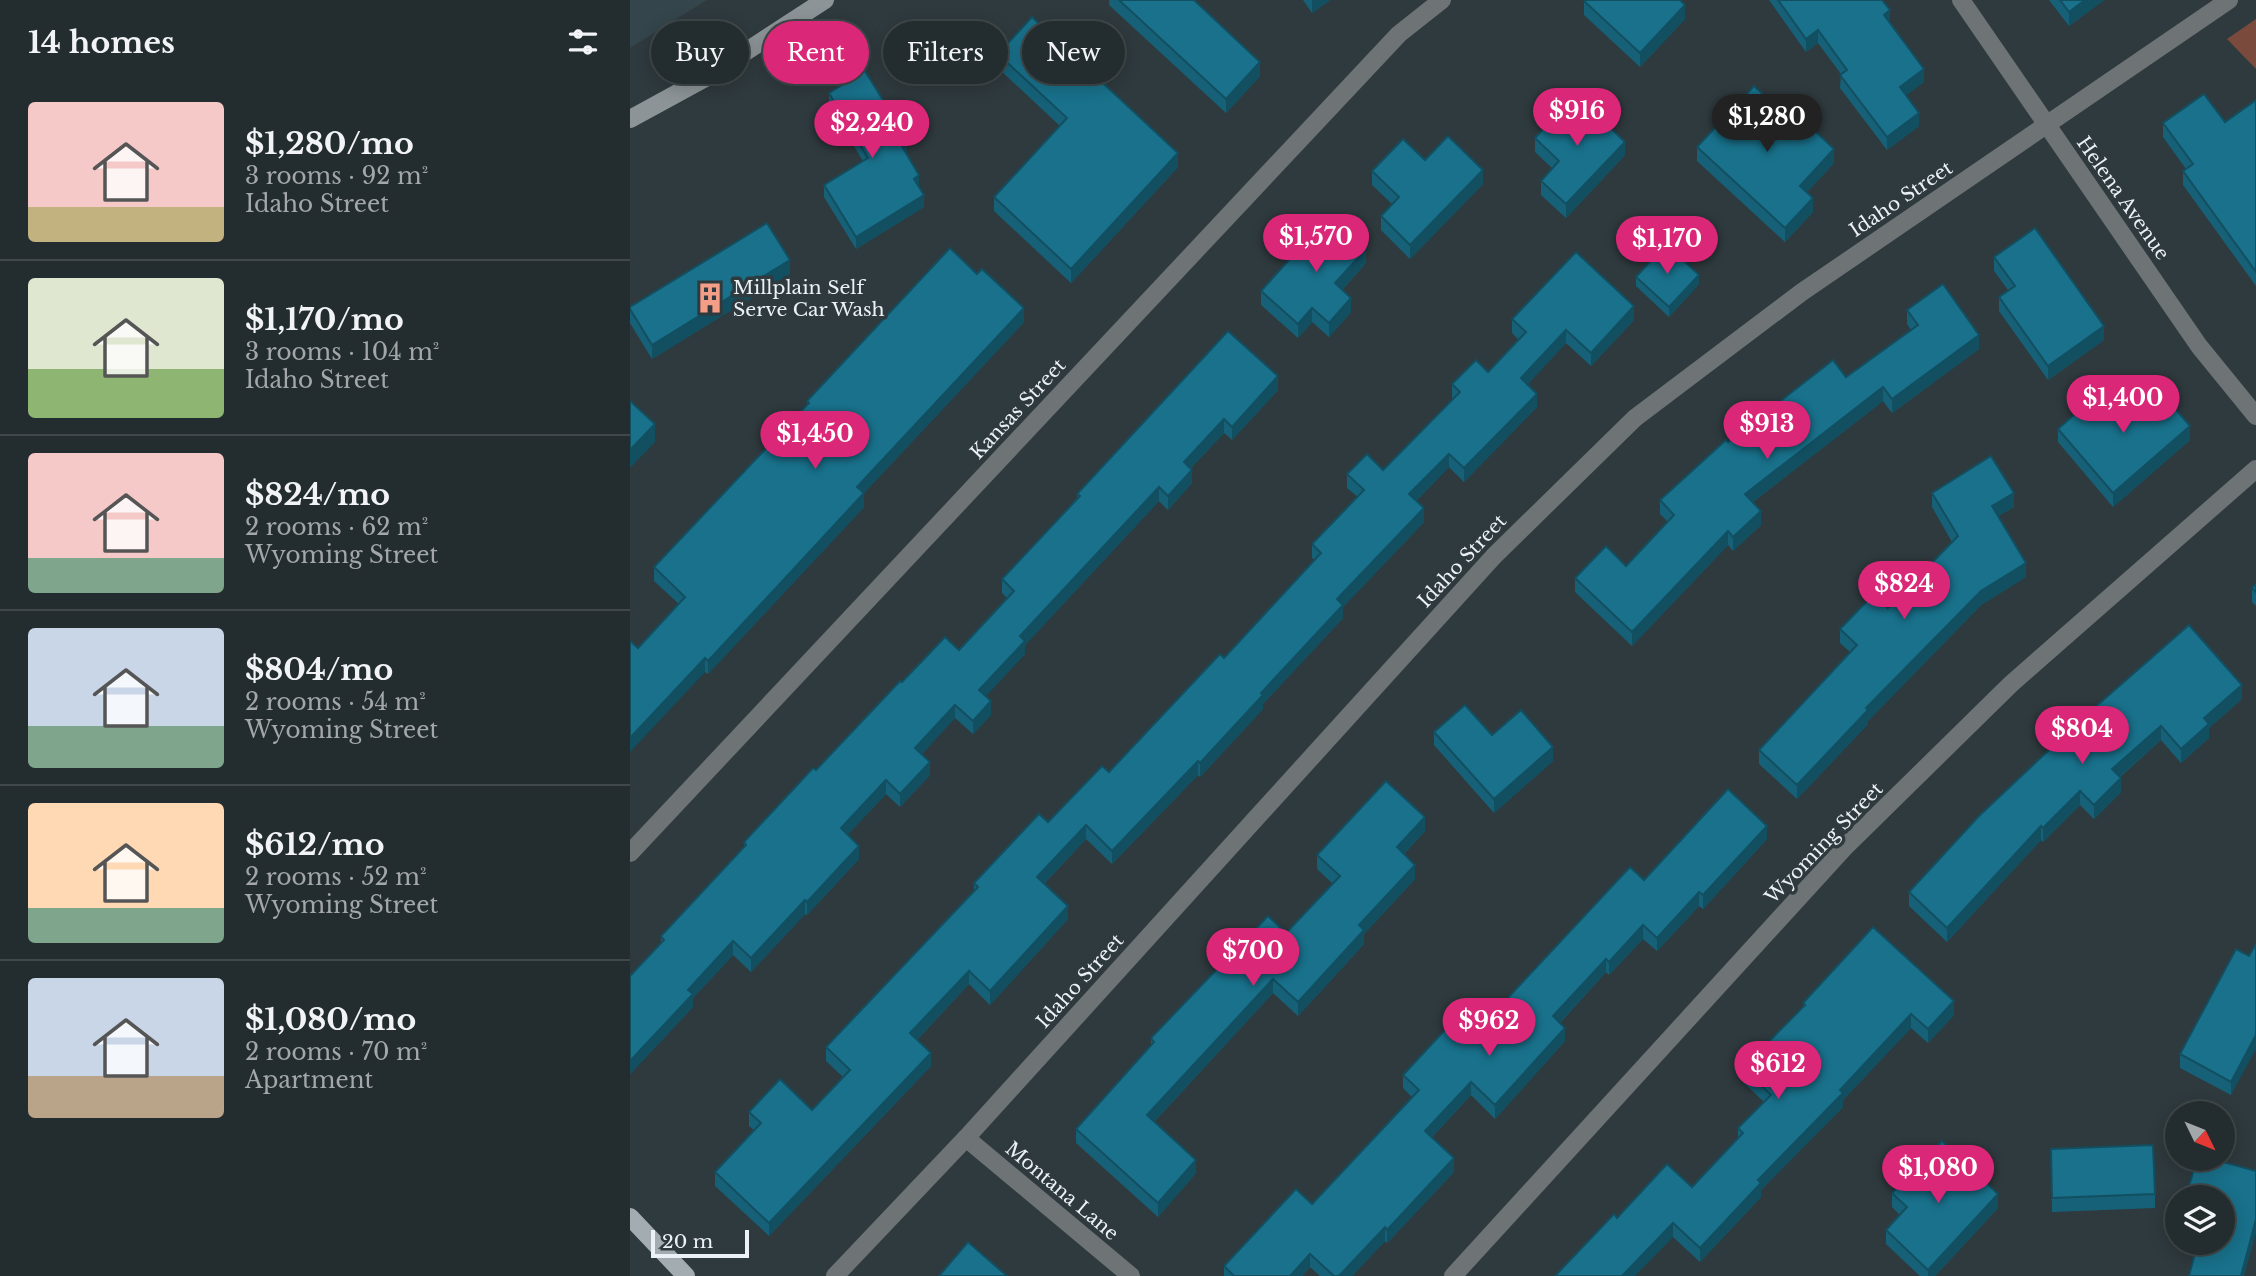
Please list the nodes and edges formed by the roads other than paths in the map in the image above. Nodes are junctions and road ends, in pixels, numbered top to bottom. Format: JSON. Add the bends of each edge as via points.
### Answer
{"nodes":[{"id":1,"x":825,"y":0,"type":"edge"},
{"id":2,"x":1442,"y":0,"type":"edge"},
{"id":3,"x":1961,"y":0,"type":"edge"},
{"id":4,"x":2229,"y":0,"type":"edge"},
{"id":5,"x":630,"y":119,"type":"edge"},
{"id":6,"x":2047,"y":126,"type":"junction"},
{"id":7,"x":2256,"y":416,"type":"edge"},
{"id":8,"x":2256,"y":469,"type":"edge"},
{"id":9,"x":630,"y":853,"type":"edge"},
{"id":10,"x":966,"y":1138,"type":"junction"},
{"id":11,"x":630,"y":1217,"type":"edge"},
{"id":12,"x":686,"y":1276,"type":"edge"},
{"id":13,"x":835,"y":1276,"type":"edge"},
{"id":14,"x":1131,"y":1276,"type":"edge"},
{"id":15,"x":1453,"y":1276,"type":"edge"}],
"edges":[{"from":1,"to":5,"type":"main road"},
{"from":2,"to":9,"type":"street","name":"Kansas Street","via":[[1399,34]]},
{"from":3,"to":6,"type":"street","name":"Helena Avenue"},
{"from":4,"to":6,"type":"street","name":"Idaho Street"},
{"from":6,"to":7,"type":"street","name":"Helena Avenue","via":[[2199,346]]},
{"from":6,"to":10,"type":"street","name":"Idaho Street","via":[[1802,292],[1635,418],[1493,556]]},
{"from":8,"to":15,"type":"street","name":"Wyoming Street","via":[[2011,684],[1846,846]]},
{"from":10,"to":13,"type":"street","name":"Idaho Street"},
{"from":10,"to":14,"type":"street","name":"Montana Lane"},
{"from":11,"to":12,"type":"main road"}]}
